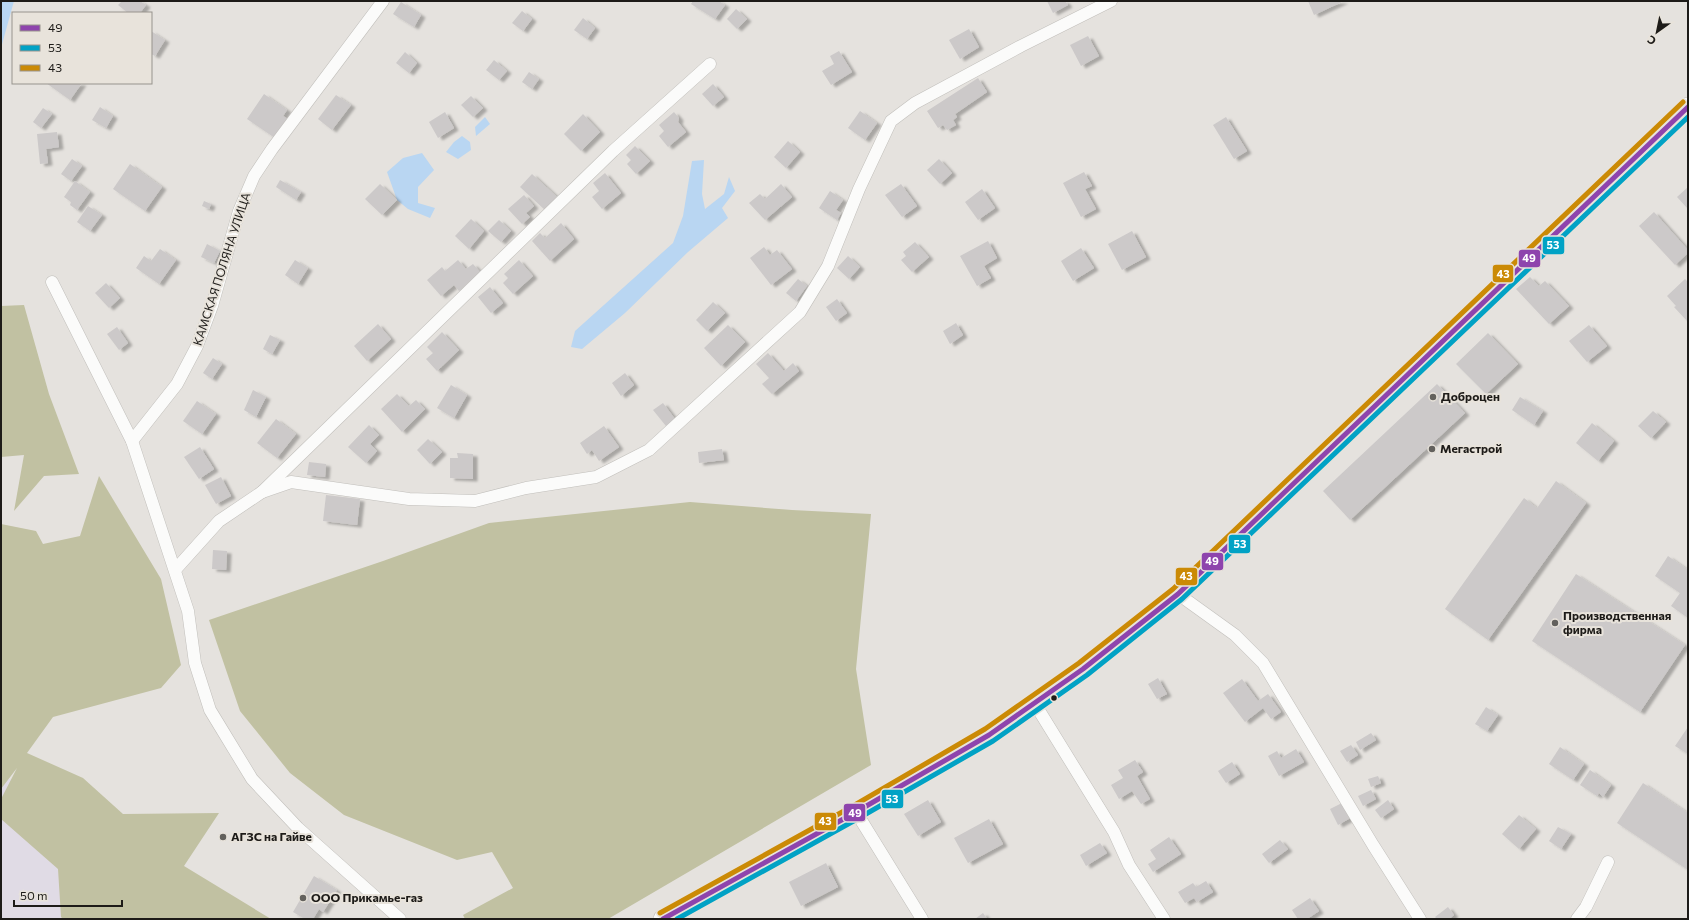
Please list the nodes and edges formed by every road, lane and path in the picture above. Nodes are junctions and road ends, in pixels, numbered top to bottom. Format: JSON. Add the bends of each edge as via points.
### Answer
{"nodes":[{"id":1,"x":383,"y":1,"type":"edge"},
{"id":2,"x":1111,"y":1,"type":"edge"},
{"id":3,"x":710,"y":64,"type":"dead end"},
{"id":4,"x":1688,"y":106,"type":"edge"},
{"id":5,"x":52,"y":282,"type":"dead end"},
{"id":6,"x":132,"y":441,"type":"junction"},
{"id":7,"x":262,"y":492,"type":"junction"},
{"id":8,"x":175,"y":570,"type":"junction"},
{"id":9,"x":1178,"y":594,"type":"junction"},
{"id":10,"x":1035,"y":704,"type":"junction"},
{"id":11,"x":856,"y":812,"type":"junction"},
{"id":12,"x":1608,"y":862,"type":"dead end"},
{"id":13,"x":400,"y":919,"type":"edge"},
{"id":14,"x":663,"y":919,"type":"edge"},
{"id":15,"x":922,"y":919,"type":"edge"},
{"id":16,"x":1164,"y":919,"type":"edge"},
{"id":17,"x":1420,"y":919,"type":"edge"},
{"id":18,"x":1577,"y":919,"type":"edge"}],
"edges":[{"from":1,"to":6,"type":"street","name":"КАМСКАЯ ПОЛЯНА УЛИЦА","via":[[254,176],[239,211],[212,306],[197,346],[176,384]]},
{"from":2,"to":7,"type":"street","via":[[915,103],[891,121],[828,266],[800,312],[650,450],[596,477],[526,488],[475,501],[409,499],[291,482]]},
{"from":3,"to":7,"type":"street","via":[[613,151]]},
{"from":4,"to":9,"type":"main road"},
{"from":5,"to":6,"type":"street"},
{"from":6,"to":8,"type":"street"},
{"from":7,"to":8,"type":"street","via":[[219,521]]},
{"from":8,"to":13,"type":"street","via":[[188,611],[195,663],[210,710],[252,778],[298,828]]},
{"from":9,"to":10,"type":"main road"},
{"from":9,"to":17,"type":"street","via":[[1235,635],[1262,663]]},
{"from":10,"to":11,"type":"main road","via":[[989,735]]},
{"from":10,"to":16,"type":"street","via":[[1114,832],[1129,865]]},
{"from":11,"to":14,"type":"main road"},
{"from":11,"to":15,"type":"street"},
{"from":12,"to":18,"type":"street","via":[[1586,907]]}]}
